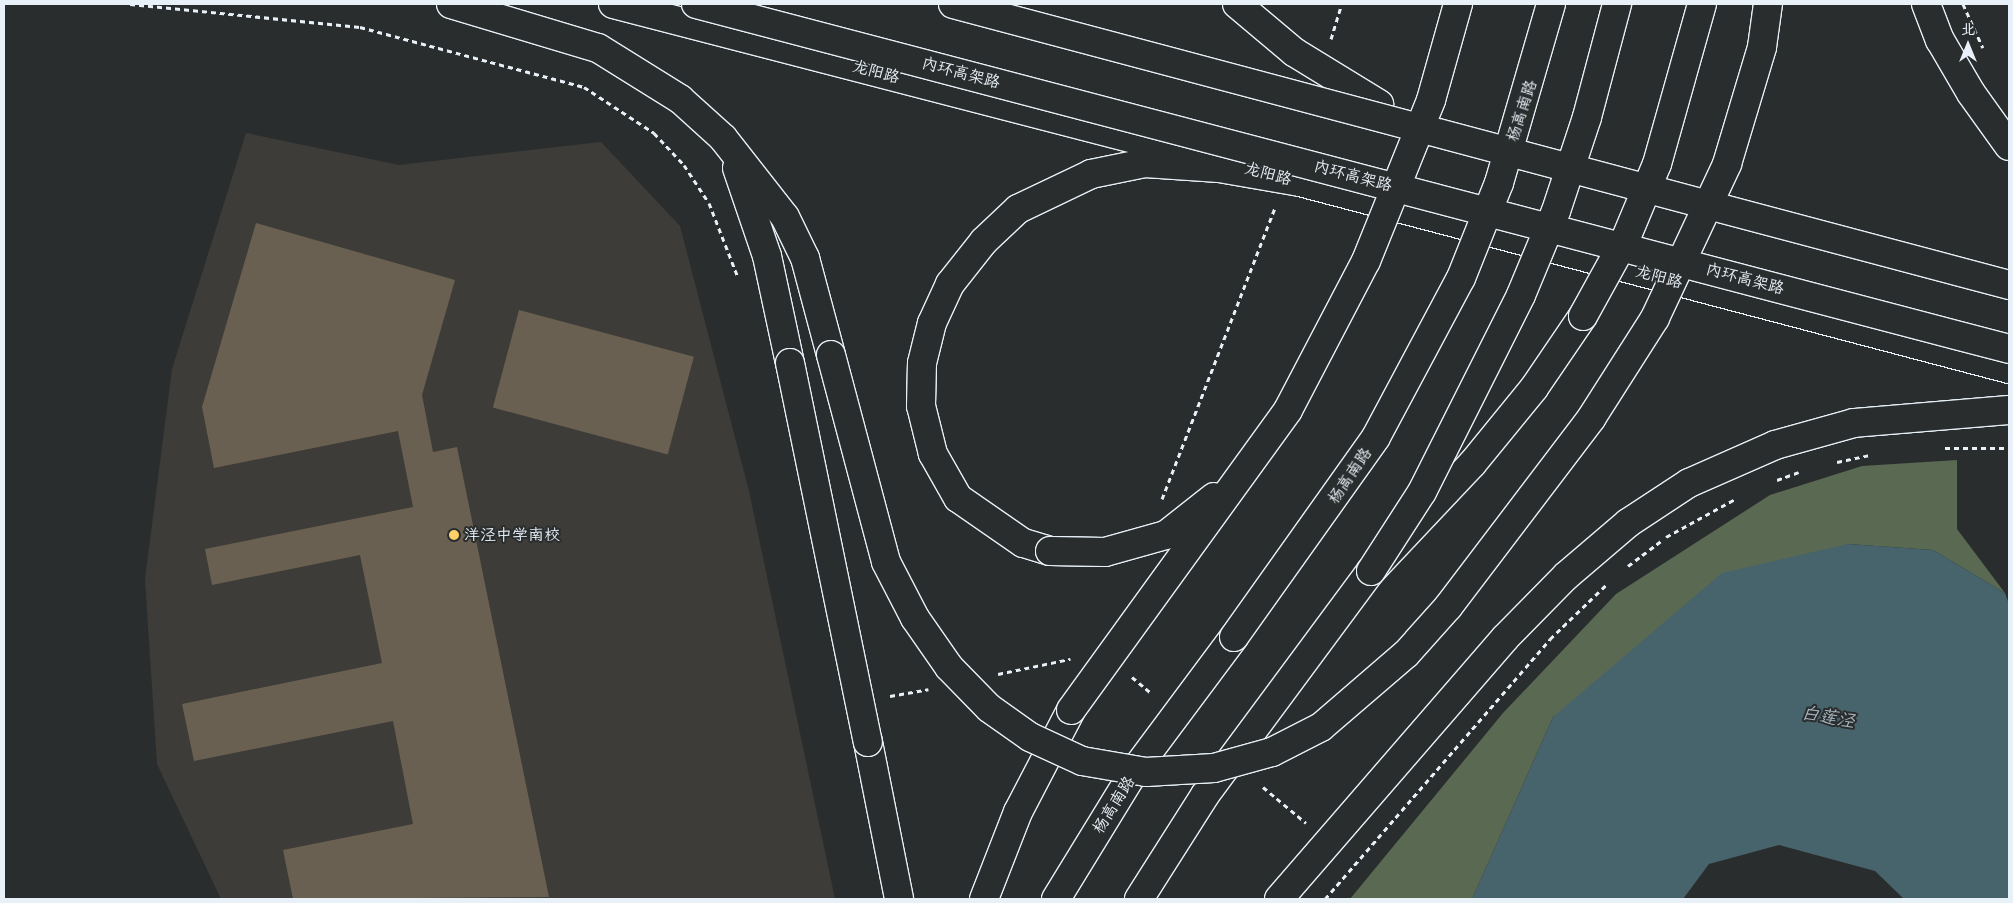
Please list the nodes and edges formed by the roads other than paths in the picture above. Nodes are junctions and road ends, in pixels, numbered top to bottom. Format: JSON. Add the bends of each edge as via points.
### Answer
{"nodes":[{"id":1,"x":451,"y":4,"type":"edge"},
{"id":2,"x":613,"y":4,"type":"edge"},
{"id":3,"x":696,"y":4,"type":"edge"},
{"id":4,"x":952,"y":4,"type":"edge"},
{"id":5,"x":1004,"y":4,"type":"edge"},
{"id":6,"x":1237,"y":4,"type":"edge"},
{"id":7,"x":1458,"y":4,"type":"edge"},
{"id":8,"x":1551,"y":4,"type":"edge"},
{"id":9,"x":1617,"y":4,"type":"edge"},
{"id":10,"x":1702,"y":4,"type":"edge"},
{"id":11,"x":1768,"y":4,"type":"edge"},
{"id":12,"x":1926,"y":4,"type":"edge"},
{"id":13,"x":1379,"y":104,"type":"junction"},
{"id":14,"x":723,"y":138,"type":"junction"},
{"id":15,"x":2009,"y":146,"type":"edge"},
{"id":16,"x":1300,"y":182,"type":"junction"},
{"id":17,"x":2009,"y":272,"type":"edge"},
{"id":18,"x":2009,"y":285,"type":"edge"},
{"id":19,"x":2009,"y":349,"type":"edge"},
{"id":20,"x":2009,"y":370,"type":"edge"},
{"id":21,"x":1288,"y":410,"type":"junction"},
{"id":22,"x":2009,"y":410,"type":"edge"},
{"id":23,"x":1371,"y":571,"type":"junction"},
{"id":24,"x":900,"y":899,"type":"edge"},
{"id":25,"x":984,"y":899,"type":"edge"},
{"id":26,"x":1056,"y":899,"type":"edge"},
{"id":27,"x":1139,"y":899,"type":"edge"},
{"id":28,"x":1279,"y":899,"type":"edge"}],
"edges":[{"from":1,"to":14,"type":"main road","via":[[598,48],[680,98]]},
{"from":2,"to":16,"type":"main road","name":"龙阳路"},
{"from":3,"to":19,"type":"main road","name":"内环高架路","bridge":true},
{"from":4,"to":18,"type":"main road","bridge":true},
{"from":5,"to":13,"type":"main road"},
{"from":6,"to":13,"type":"main road","via":[[1294,52]]},
{"from":7,"to":21,"type":"main road","bridge":true,"via":[[1431,100],[1366,261]]},
{"from":8,"to":26,"type":"main road","name":"杨高南路","bridge":true,"via":[[1499,182],[1457,286],[1376,437],[1135,770]]},
{"from":9,"to":23,"type":"main road","bridge":true,"via":[[1588,117],[1556,211],[1521,295],[1422,492]]},
{"from":10,"to":23,"type":"main road","bridge":true,"via":[[1657,164],[1626,238],[1583,316],[1534,388],[1484,449]]},
{"from":11,"to":14,"type":"main road","bridge":true,"via":[[1762,47],[1727,164],[1655,318],[1592,417],[1448,607],[1406,654],[1321,727],[1272,752],[1214,768],[1146,772],[1082,761],[1030,737],[989,708],[949,667],[915,618],[886,562],[805,258],[785,217]]},
{"from":12,"to":15,"type":"main road","via":[[1940,40],[1970,93]]},
{"from":13,"to":17,"type":"main road"},
{"from":14,"to":24,"type":"main road","bridge":true,"via":[[750,196],[790,363]]},
{"from":16,"to":20,"type":"main road","name":"龙阳路"},
{"from":16,"to":21,"type":"main road","bridge":true,"via":[[1219,168],[1145,163],[1091,174],[1018,209],[984,241],[950,284],[932,323],[922,363],[921,406],[932,454],[958,498],[1023,543],[1050,551],[1104,552],[1166,535],[1216,495]]},
{"from":21,"to":25,"type":"main road","bridge":true,"via":[[1071,710],[1018,812]]},
{"from":22,"to":28,"type":"main road","via":[[1854,423],[1775,445],[1689,483],[1628,523],[1566,576],[1505,638]]},
{"from":23,"to":27,"type":"main road","via":[[1205,794]]}]}
